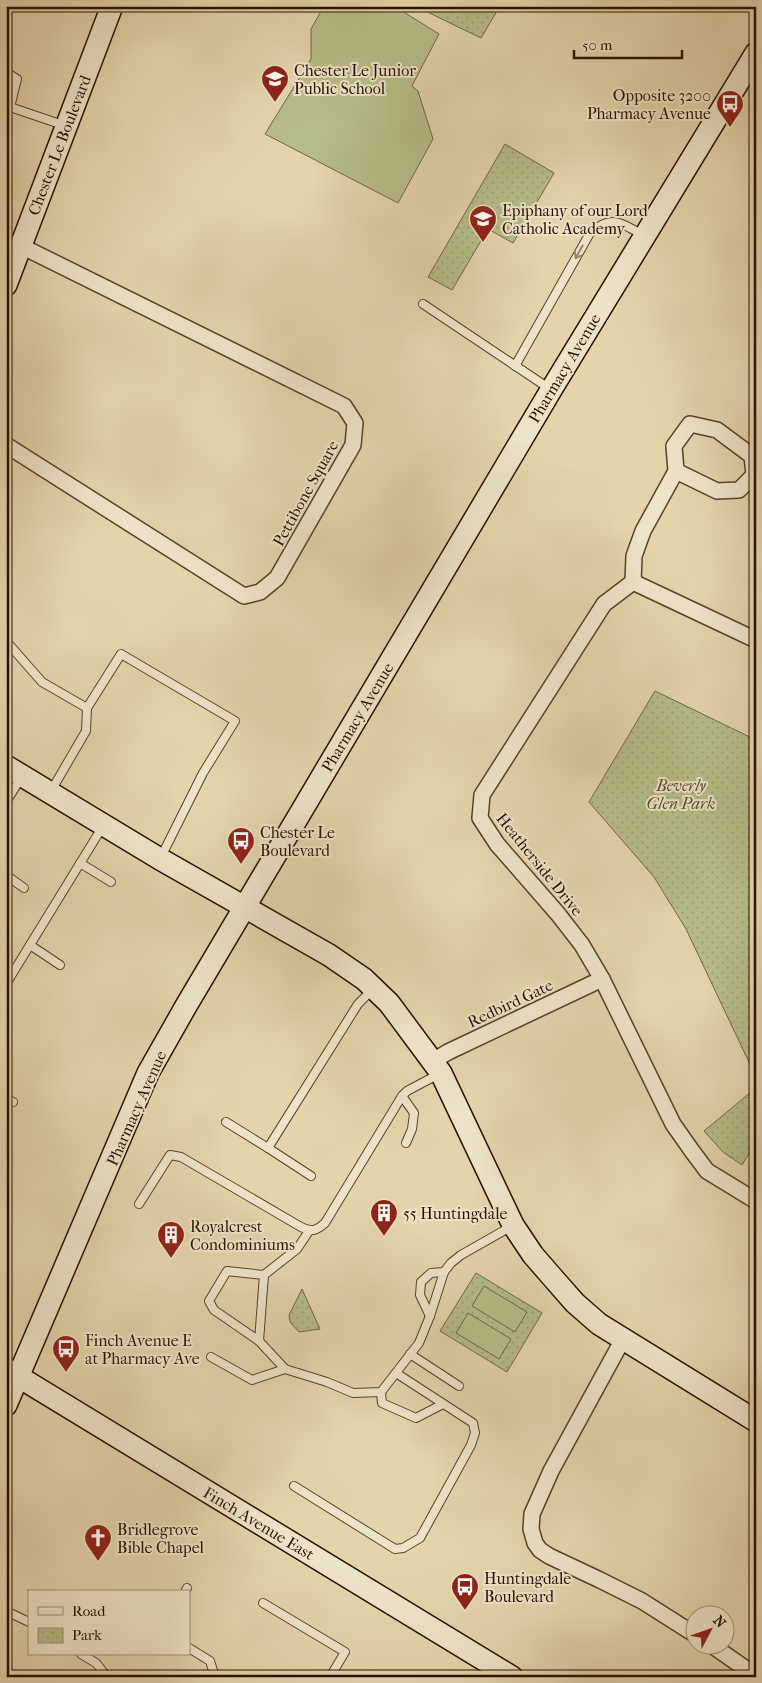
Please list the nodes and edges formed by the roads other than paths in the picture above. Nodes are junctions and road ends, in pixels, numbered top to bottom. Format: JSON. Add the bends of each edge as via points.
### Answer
{"nodes":[{"id":1,"x":112,"y":6,"type":"edge"},
{"id":2,"x":756,"y":53,"type":"edge"},
{"id":3,"x":6,"y":72,"type":"edge"},
{"id":4,"x":8,"y":108,"type":"edge"},
{"id":5,"x":66,"y":126,"type":"junction"},
{"id":6,"x":645,"y":236,"type":"junction"},
{"id":7,"x":21,"y":246,"type":"junction"},
{"id":8,"x":6,"y":285,"type":"edge"},
{"id":9,"x":423,"y":304,"type":"dead end"},
{"id":10,"x":515,"y":366,"type":"junction"},
{"id":11,"x":551,"y":390,"type":"junction"},
{"id":12,"x":6,"y":445,"type":"edge"},
{"id":13,"x":676,"y":471,"type":"junction"},
{"id":14,"x":633,"y":582,"type":"junction"},
{"id":15,"x":756,"y":640,"type":"edge"},
{"id":16,"x":6,"y":641,"type":"edge"},
{"id":17,"x":87,"y":708,"type":"junction"},
{"id":18,"x":14,"y":771,"type":"edge"},
{"id":19,"x":50,"y":793,"type":"junction"},
{"id":20,"x":6,"y":802,"type":"edge"},
{"id":21,"x":103,"y":826,"type":"junction"},
{"id":22,"x":160,"y":859,"type":"junction"},
{"id":23,"x":80,"y":863,"type":"junction"},
{"id":24,"x":6,"y":875,"type":"edge"},
{"id":25,"x":111,"y":882,"type":"dead end"},
{"id":26,"x":24,"y":888,"type":"dead end"},
{"id":27,"x":245,"y":907,"type":"junction"},
{"id":28,"x":30,"y":945,"type":"junction"},
{"id":29,"x":60,"y":965,"type":"dead end"},
{"id":30,"x":602,"y":979,"type":"junction"},
{"id":31,"x":6,"y":984,"type":"edge"},
{"id":32,"x":374,"y":988,"type":"junction"},
{"id":33,"x":437,"y":1067,"type":"junction"},
{"id":34,"x":402,"y":1096,"type":"junction"},
{"id":35,"x":226,"y":1122,"type":"dead end"},
{"id":36,"x":406,"y":1143,"type":"dead end"},
{"id":37,"x":268,"y":1148,"type":"junction"},
{"id":38,"x":311,"y":1176,"type":"dead end"},
{"id":39,"x":756,"y":1201,"type":"edge"},
{"id":40,"x":139,"y":1204,"type":"dead end"},
{"id":41,"x":514,"y":1225,"type":"junction"},
{"id":42,"x":309,"y":1231,"type":"junction"},
{"id":43,"x":444,"y":1272,"type":"junction"},
{"id":44,"x":264,"y":1275,"type":"junction"},
{"id":45,"x":430,"y":1316,"type":"junction"},
{"id":46,"x":623,"y":1339,"type":"junction"},
{"id":47,"x":259,"y":1341,"type":"junction"},
{"id":48,"x":410,"y":1354,"type":"junction"},
{"id":49,"x":211,"y":1357,"type":"dead end"},
{"id":50,"x":286,"y":1369,"type":"junction"},
{"id":51,"x":12,"y":1372,"type":"edge"},
{"id":52,"x":396,"y":1373,"type":"junction"},
{"id":53,"x":459,"y":1386,"type":"dead end"},
{"id":54,"x":380,"y":1392,"type":"junction"},
{"id":55,"x":443,"y":1404,"type":"junction"},
{"id":56,"x":6,"y":1405,"type":"edge"},
{"id":57,"x":756,"y":1421,"type":"edge"},
{"id":58,"x":294,"y":1486,"type":"dead end"},
{"id":59,"x":263,"y":1603,"type":"dead end"},
{"id":60,"x":6,"y":1611,"type":"edge"},
{"id":61,"x":28,"y":1622,"type":"edge"},
{"id":62,"x":684,"y":1628,"type":"edge"},
{"id":63,"x":190,"y":1649,"type":"edge"},
{"id":64,"x":84,"y":1656,"type":"edge"},
{"id":65,"x":727,"y":1656,"type":"edge"},
{"id":66,"x":756,"y":1676,"type":"edge"},
{"id":67,"x":107,"y":1677,"type":"edge"},
{"id":68,"x":215,"y":1677,"type":"edge"},
{"id":69,"x":330,"y":1677,"type":"edge"},
{"id":70,"x":512,"y":1677,"type":"edge"}],
"edges":[{"from":1,"to":5,"type":"street","name":"Chester Le Boulevard"},
{"from":2,"to":6,"type":"street","name":"Pharmacy Avenue"},
{"from":3,"to":4,"type":"lane","via":[[17,79]]},
{"from":4,"to":5,"type":"lane"},
{"from":5,"to":7,"type":"street","name":"Chester Le Boulevard"},
{"from":6,"to":10,"type":"lane","one_way":true,"via":[[616,221],[601,224],[590,233]]},
{"from":6,"to":11,"type":"street","name":"Pharmacy Avenue"},
{"from":7,"to":8,"type":"street","name":"Chester Le Boulevard"},
{"from":7,"to":12,"type":"street","name":"Pettibone Square","via":[[344,406],[355,423],[353,445],[277,578],[260,592],[244,596]]},
{"from":9,"to":10,"type":"lane"},
{"from":10,"to":11,"type":"lane"},
{"from":11,"to":27,"type":"street","name":"Pharmacy Avenue"},
{"from":13,"to":13,"type":"street","via":[[717,491],[739,490],[754,475],[752,456],[717,430],[690,424],[674,446]]},
{"from":13,"to":14,"type":"street","via":[[643,531],[634,556]]},
{"from":14,"to":15,"type":"street"},
{"from":14,"to":30,"type":"street","name":"Heatherside Drive","via":[[604,604],[482,795],[480,818],[497,844],[582,945]]},
{"from":16,"to":17,"type":"lane","via":[[42,682]]},
{"from":17,"to":19,"type":"lane","via":[[86,732]]},
{"from":17,"to":22,"type":"lane","via":[[121,654],[235,721],[203,774]]},
{"from":18,"to":19,"type":"street"},
{"from":18,"to":20,"type":"lane"},
{"from":19,"to":21,"type":"street"},
{"from":21,"to":22,"type":"street"},
{"from":21,"to":23,"type":"lane"},
{"from":22,"to":27,"type":"street"},
{"from":23,"to":25,"type":"lane"},
{"from":23,"to":28,"type":"lane"},
{"from":24,"to":26,"type":"lane"},
{"from":27,"to":32,"type":"street","via":[[342,963]]},
{"from":27,"to":51,"type":"street","name":"Pharmacy Avenue","via":[[148,1073]]},
{"from":28,"to":29,"type":"lane"},
{"from":28,"to":31,"type":"lane"},
{"from":30,"to":33,"type":"street","name":"Redbird Gate","via":[[448,1052]]},
{"from":30,"to":39,"type":"street","name":"Heatherside Drive","via":[[673,1124],[692,1152],[707,1171]]},
{"from":32,"to":33,"type":"street"},
{"from":32,"to":37,"type":"lane","via":[[358,1004]]},
{"from":33,"to":34,"type":"lane"},
{"from":33,"to":41,"type":"street"},
{"from":34,"to":36,"type":"lane","via":[[414,1113]]},
{"from":34,"to":42,"type":"lane","via":[[325,1223],[317,1230]]},
{"from":35,"to":37,"type":"lane"},
{"from":37,"to":38,"type":"lane"},
{"from":40,"to":42,"type":"lane","via":[[170,1155],[181,1156]]},
{"from":41,"to":43,"type":"lane","via":[[461,1255]]},
{"from":41,"to":46,"type":"street","via":[[533,1255],[575,1302]]},
{"from":42,"to":44,"type":"lane","via":[[297,1249]]},
{"from":43,"to":45,"type":"lane"},
{"from":43,"to":45,"type":"lane","via":[[431,1273],[421,1282],[420,1295]]},
{"from":44,"to":47,"type":"lane"},
{"from":44,"to":47,"type":"lane","via":[[227,1271],[209,1301],[214,1310]]},
{"from":45,"to":48,"type":"lane","via":[[419,1343]]},
{"from":46,"to":57,"type":"street"},
{"from":46,"to":62,"type":"street","via":[[551,1470],[532,1514],[530,1528],[535,1543],[549,1556],[642,1601]]},
{"from":47,"to":50,"type":"lane"},
{"from":48,"to":52,"type":"lane"},
{"from":48,"to":53,"type":"lane"},
{"from":49,"to":50,"type":"lane","via":[[252,1380]]},
{"from":50,"to":54,"type":"lane","via":[[353,1393]]},
{"from":51,"to":56,"type":"street","name":"Pharmacy Avenue"},
{"from":51,"to":70,"type":"street","name":"Finch Avenue East"},
{"from":52,"to":54,"type":"lane"},
{"from":52,"to":55,"type":"lane"},
{"from":54,"to":55,"type":"lane","via":[[382,1403],[416,1418]]},
{"from":55,"to":58,"type":"lane","via":[[473,1423],[475,1433],[420,1538],[407,1546],[395,1549]]},
{"from":59,"to":69,"type":"lane","via":[[345,1652]]},
{"from":60,"to":61,"type":"lane"},
{"from":63,"to":68,"type":"lane","via":[[210,1661]]},
{"from":64,"to":67,"type":"lane","via":[[96,1663]]},
{"from":65,"to":66,"type":"street"}]}
